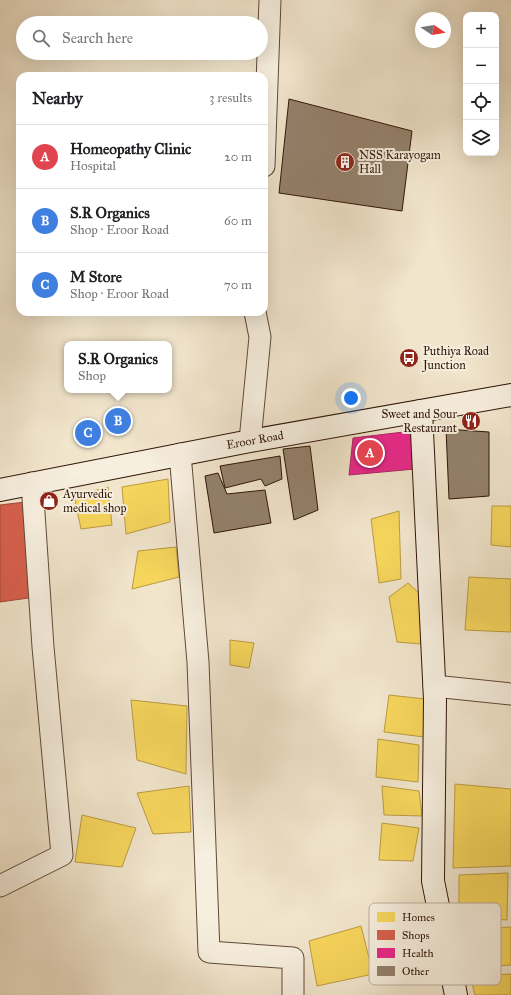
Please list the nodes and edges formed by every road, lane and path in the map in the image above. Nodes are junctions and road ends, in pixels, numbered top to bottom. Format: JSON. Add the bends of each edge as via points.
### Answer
{"nodes":[{"id":1,"x":270,"y":0,"type":"edge"},
{"id":2,"x":268,"y":55,"type":"edge"},
{"id":3,"x":268,"y":60,"type":"edge"},
{"id":4,"x":267,"y":72,"type":"edge"},
{"id":5,"x":256,"y":316,"type":"edge"},
{"id":6,"x":511,"y":395,"type":"edge"},
{"id":7,"x":421,"y":411,"type":"junction"},
{"id":8,"x":250,"y":441,"type":"junction"},
{"id":9,"x":180,"y":454,"type":"junction"},
{"id":10,"x":32,"y":483,"type":"junction"},
{"id":11,"x":0,"y":490,"type":"edge"},
{"id":12,"x":434,"y":686,"type":"junction"},
{"id":13,"x":511,"y":694,"type":"edge"},
{"id":14,"x":0,"y":886,"type":"edge"},
{"id":15,"x":437,"y":903,"type":"edge"},
{"id":16,"x":454,"y":985,"type":"edge"},
{"id":17,"x":293,"y":995,"type":"edge"},
{"id":18,"x":456,"y":995,"type":"edge"}],
"edges":[{"from":1,"to":2,"type":"street"},
{"from":3,"to":4,"type":"street"},
{"from":5,"to":8,"type":"street","via":[[260,337]]},
{"from":6,"to":7,"type":"main road","name":"Eroor Road"},
{"from":7,"to":8,"type":"main road","name":"Eroor Road"},
{"from":7,"to":12,"type":"main road"},
{"from":8,"to":9,"type":"main road","name":"Eroor Road"},
{"from":9,"to":10,"type":"main road","name":"Eroor Road"},
{"from":9,"to":17,"type":"street","via":[[198,662],[209,952],[293,958]]},
{"from":10,"to":11,"type":"main road","name":"Eroor Road"},
{"from":10,"to":14,"type":"street","via":[[43,647],[62,856]]},
{"from":12,"to":13,"type":"street"},
{"from":12,"to":15,"type":"main road","via":[[433,881]]},
{"from":16,"to":18,"type":"main road"}]}
